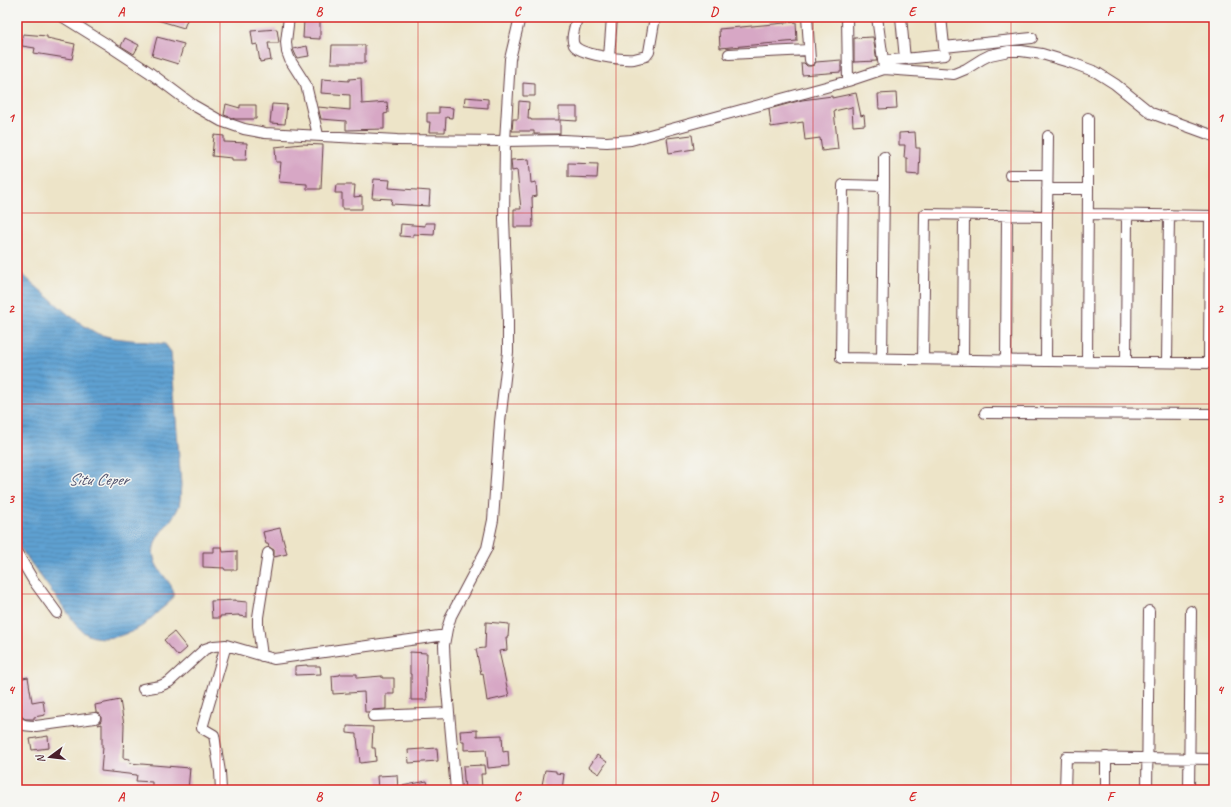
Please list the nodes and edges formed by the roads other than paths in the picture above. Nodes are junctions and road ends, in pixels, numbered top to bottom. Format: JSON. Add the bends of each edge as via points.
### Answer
{"nodes":[{"id":1,"x":289,"y":17,"type":"edge"},
{"id":2,"x":520,"y":17,"type":"edge"},
{"id":3,"x":577,"y":17,"type":"edge"},
{"id":4,"x":612,"y":17,"type":"edge"},
{"id":5,"x":655,"y":17,"type":"edge"},
{"id":6,"x":807,"y":17,"type":"edge"},
{"id":7,"x":847,"y":17,"type":"edge"},
{"id":8,"x":877,"y":17,"type":"edge"},
{"id":9,"x":901,"y":17,"type":"edge"},
{"id":10,"x":941,"y":17,"type":"edge"},
{"id":11,"x":65,"y":18,"type":"edge"},
{"id":12,"x":1032,"y":38,"type":"dead end"},
{"id":13,"x":944,"y":47,"type":"junction"},
{"id":14,"x":809,"y":50,"type":"junction"},
{"id":15,"x":728,"y":54,"type":"dead end"},
{"id":16,"x":608,"y":57,"type":"junction"},
{"id":17,"x":905,"y":59,"type":"junction"},
{"id":18,"x":810,"y":60,"type":"dead end"},
{"id":19,"x":884,"y":65,"type":"junction"},
{"id":20,"x":848,"y":81,"type":"junction"},
{"id":21,"x":1088,"y":118,"type":"dead end"},
{"id":22,"x":318,"y":135,"type":"junction"},
{"id":23,"x":1048,"y":136,"type":"dead end"},
{"id":24,"x":1214,"y":136,"type":"edge"},
{"id":25,"x":505,"y":141,"type":"junction"},
{"id":26,"x":884,"y":157,"type":"dead end"},
{"id":27,"x":1010,"y":175,"type":"dead end"},
{"id":28,"x":1047,"y":175,"type":"junction"},
{"id":29,"x":884,"y":186,"type":"junction"},
{"id":30,"x":1047,"y":189,"type":"junction"},
{"id":31,"x":1088,"y":189,"type":"junction"},
{"id":32,"x":1088,"y":214,"type":"junction"},
{"id":33,"x":964,"y":215,"type":"junction"},
{"id":34,"x":1007,"y":215,"type":"junction"},
{"id":35,"x":1127,"y":215,"type":"junction"},
{"id":36,"x":1169,"y":215,"type":"junction"},
{"id":37,"x":1047,"y":216,"type":"junction"},
{"id":38,"x":1212,"y":216,"type":"edge"},
{"id":39,"x":882,"y":359,"type":"junction"},
{"id":40,"x":923,"y":359,"type":"junction"},
{"id":41,"x":963,"y":360,"type":"junction"},
{"id":42,"x":1006,"y":360,"type":"junction"},
{"id":43,"x":1046,"y":361,"type":"junction"},
{"id":44,"x":1087,"y":361,"type":"junction"},
{"id":45,"x":1126,"y":362,"type":"junction"},
{"id":46,"x":1167,"y":362,"type":"junction"},
{"id":47,"x":1211,"y":363,"type":"edge"},
{"id":48,"x":985,"y":413,"type":"dead end"},
{"id":49,"x":1214,"y":414,"type":"edge"},
{"id":50,"x":17,"y":553,"type":"edge"},
{"id":51,"x":268,"y":553,"type":"dead end"},
{"id":52,"x":1149,"y":611,"type":"dead end"},
{"id":53,"x":1191,"y":611,"type":"dead end"},
{"id":54,"x":57,"y":613,"type":"dead end"},
{"id":55,"x":446,"y":636,"type":"junction"},
{"id":56,"x":226,"y":645,"type":"junction"},
{"id":57,"x":262,"y":656,"type":"junction"},
{"id":58,"x":143,"y":689,"type":"dead end"},
{"id":59,"x":449,"y":712,"type":"junction"},
{"id":60,"x":373,"y":716,"type":"dead end"},
{"id":61,"x":95,"y":718,"type":"dead end"},
{"id":62,"x":17,"y":721,"type":"edge"},
{"id":63,"x":1106,"y":757,"type":"junction"},
{"id":64,"x":1147,"y":758,"type":"junction"},
{"id":65,"x":1189,"y":758,"type":"junction"},
{"id":66,"x":1214,"y":759,"type":"edge"},
{"id":67,"x":221,"y":790,"type":"edge"},
{"id":68,"x":456,"y":790,"type":"edge"},
{"id":69,"x":1066,"y":790,"type":"edge"},
{"id":70,"x":1106,"y":790,"type":"edge"},
{"id":71,"x":1147,"y":790,"type":"edge"},
{"id":72,"x":1189,"y":790,"type":"edge"}],
"edges":[{"from":1,"to":22,"type":"street","via":[[287,52],[306,84]]},
{"from":2,"to":25,"type":"street","via":[[510,59]]},
{"from":3,"to":16,"type":"street","via":[[573,38],[577,48]]},
{"from":4,"to":16,"type":"street"},
{"from":5,"to":16,"type":"street","via":[[649,52],[646,56],[633,59]]},
{"from":6,"to":14,"type":"street"},
{"from":7,"to":20,"type":"street"},
{"from":8,"to":19,"type":"street"},
{"from":9,"to":17,"type":"street"},
{"from":10,"to":13,"type":"street"},
{"from":11,"to":22,"type":"street","via":[[220,121],[265,133]]},
{"from":12,"to":13,"type":"street"},
{"from":13,"to":17,"type":"street","via":[[945,55]]},
{"from":14,"to":15,"type":"street"},
{"from":14,"to":18,"type":"street"},
{"from":17,"to":19,"type":"street"},
{"from":19,"to":20,"type":"street"},
{"from":19,"to":24,"type":"street","via":[[954,74],[998,53],[1009,51],[1042,54],[1096,72],[1151,113]]},
{"from":20,"to":25,"type":"street","via":[[631,140]]},
{"from":21,"to":31,"type":"street"},
{"from":22,"to":25,"type":"street","via":[[397,140]]},
{"from":23,"to":28,"type":"street"},
{"from":25,"to":55,"type":"street","via":[[504,219],[508,352],[493,520],[487,548],[452,616]]},
{"from":26,"to":29,"type":"street"},
{"from":27,"to":28,"type":"street"},
{"from":28,"to":30,"type":"street"},
{"from":29,"to":39,"type":"street"},
{"from":29,"to":39,"type":"street","via":[[843,185],[842,201],[841,358]]},
{"from":30,"to":31,"type":"street"},
{"from":30,"to":37,"type":"street"},
{"from":31,"to":32,"type":"street"},
{"from":32,"to":35,"type":"street"},
{"from":32,"to":44,"type":"street"},
{"from":33,"to":34,"type":"street"},
{"from":33,"to":40,"type":"street","via":[[925,214]]},
{"from":33,"to":41,"type":"street"},
{"from":34,"to":37,"type":"street"},
{"from":34,"to":42,"type":"street"},
{"from":35,"to":36,"type":"street"},
{"from":35,"to":45,"type":"street"},
{"from":36,"to":38,"type":"street"},
{"from":36,"to":46,"type":"street"},
{"from":37,"to":43,"type":"street"},
{"from":38,"to":47,"type":"street"},
{"from":39,"to":40,"type":"street"},
{"from":40,"to":41,"type":"street"},
{"from":41,"to":42,"type":"street"},
{"from":42,"to":43,"type":"street"},
{"from":43,"to":44,"type":"street"},
{"from":44,"to":45,"type":"street"},
{"from":45,"to":46,"type":"street"},
{"from":46,"to":47,"type":"street"},
{"from":48,"to":49,"type":"street"},
{"from":50,"to":54,"type":"street"},
{"from":51,"to":57,"type":"street","via":[[258,617]]},
{"from":52,"to":64,"type":"street"},
{"from":53,"to":65,"type":"street"},
{"from":55,"to":57,"type":"street","via":[[284,659]]},
{"from":55,"to":59,"type":"street","via":[[444,645]]},
{"from":56,"to":57,"type":"street"},
{"from":56,"to":58,"type":"street","via":[[205,649],[169,682]]},
{"from":56,"to":67,"type":"street","via":[[202,728],[214,735]]},
{"from":59,"to":60,"type":"street"},
{"from":59,"to":68,"type":"street"},
{"from":61,"to":62,"type":"street","via":[[36,726],[19,724]]},
{"from":63,"to":64,"type":"street"},
{"from":63,"to":69,"type":"street","via":[[1066,756]]},
{"from":63,"to":70,"type":"street"},
{"from":64,"to":65,"type":"street"},
{"from":64,"to":71,"type":"street"},
{"from":65,"to":66,"type":"street"},
{"from":65,"to":72,"type":"street"}]}
